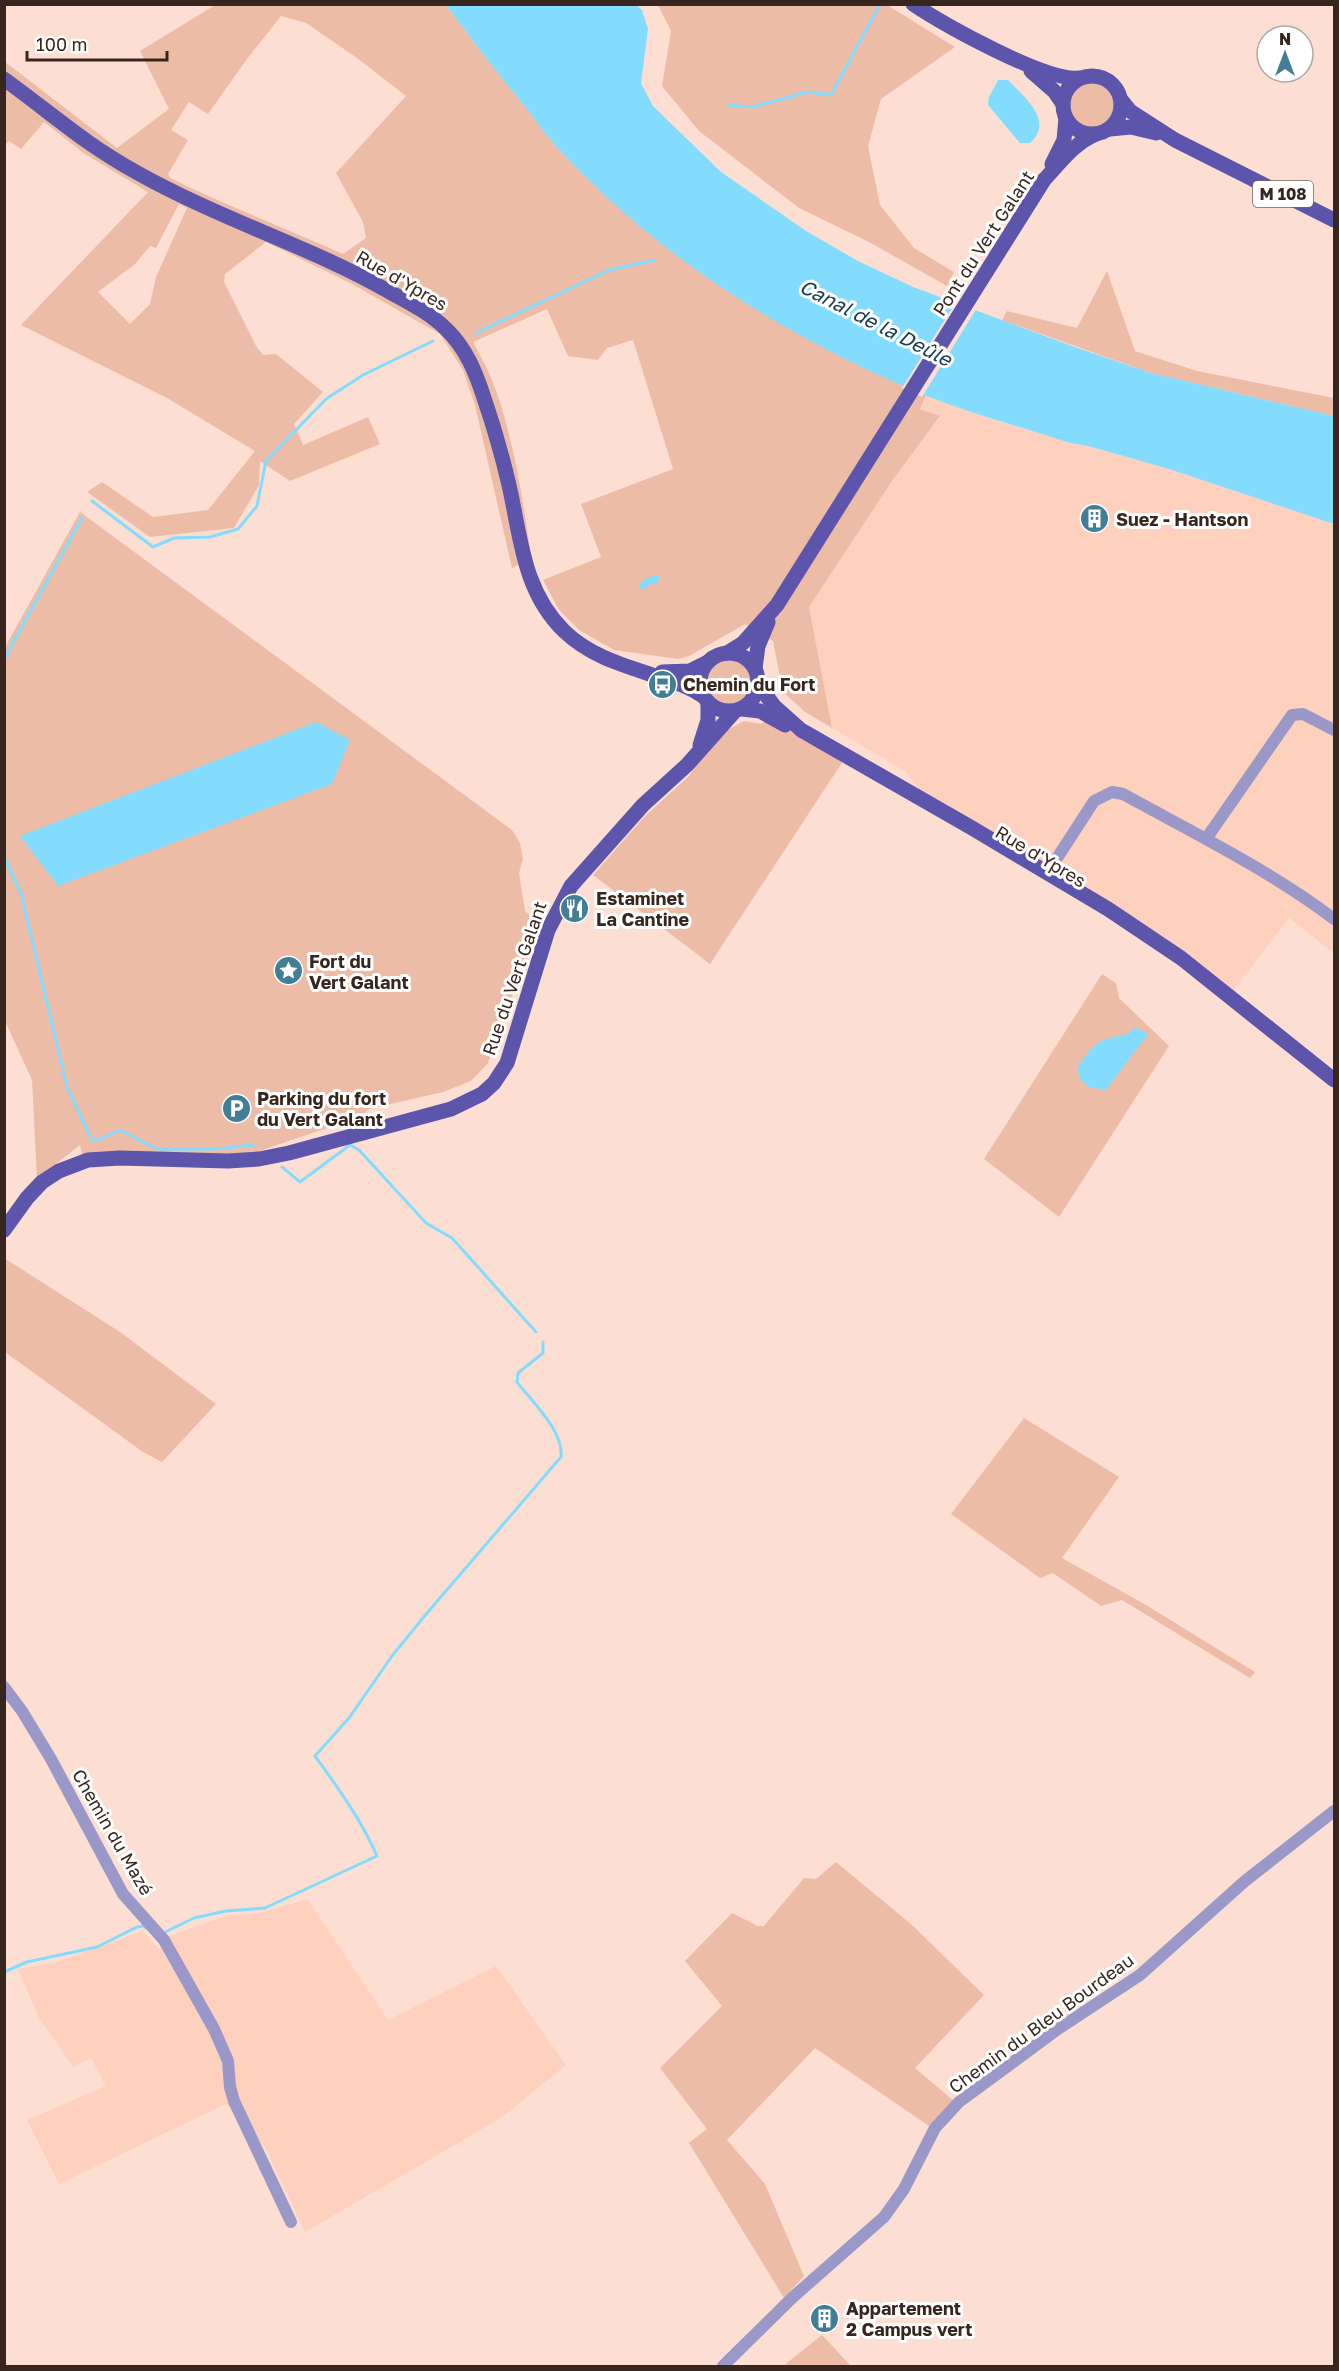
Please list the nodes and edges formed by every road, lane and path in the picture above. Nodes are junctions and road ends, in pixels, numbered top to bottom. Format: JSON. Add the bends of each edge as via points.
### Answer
{"nodes":[{"id":1,"x":913,"y":4,"type":"edge"},
{"id":2,"x":1012,"y":57,"type":"junction"},
{"id":3,"x":1079,"y":78,"type":"junction"},
{"id":4,"x":4,"y":79,"type":"edge"},
{"id":5,"x":1122,"y":101,"type":"junction"},
{"id":6,"x":1064,"y":111,"type":"junction"},
{"id":7,"x":1103,"y":131,"type":"junction"},
{"id":8,"x":1175,"y":140,"type":"junction"},
{"id":9,"x":1044,"y":180,"type":"junction"},
{"id":10,"x":1335,"y":220,"type":"edge"},
{"id":11,"x":777,"y":605,"type":"junction"},
{"id":12,"x":727,"y":653,"type":"junction"},
{"id":13,"x":708,"y":662,"type":"junction"},
{"id":14,"x":643,"y":670,"type":"junction"},
{"id":15,"x":757,"y":673,"type":"junction"},
{"id":16,"x":705,"y":699,"type":"junction"},
{"id":17,"x":738,"y":710,"type":"junction"},
{"id":18,"x":1335,"y":730,"type":"edge"},
{"id":19,"x":825,"y":744,"type":"junction"},
{"id":20,"x":693,"y":759,"type":"junction"},
{"id":21,"x":937,"y":808,"type":"junction"},
{"id":22,"x":1206,"y":839,"type":"junction"},
{"id":23,"x":1048,"y":872,"type":"junction"},
{"id":24,"x":1335,"y":919,"type":"edge"},
{"id":25,"x":1131,"y":926,"type":"junction"},
{"id":26,"x":1278,"y":1036,"type":"junction"},
{"id":27,"x":1335,"y":1080,"type":"edge"},
{"id":28,"x":1335,"y":1090,"type":"edge"},
{"id":29,"x":4,"y":1230,"type":"edge"},
{"id":30,"x":4,"y":1687,"type":"edge"},
{"id":31,"x":1335,"y":1811,"type":"edge"},
{"id":32,"x":291,"y":2222,"type":"dead end"},
{"id":33,"x":723,"y":2367,"type":"edge"}],
"edges":[{"from":1,"to":2,"type":"main road"},
{"from":2,"to":3,"type":"main road","via":[[1062,78]]},
{"from":2,"to":6,"type":"main road","via":[[1049,86]]},
{"from":3,"to":5,"type":"main road","via":[[1095,75],[1106,79],[1118,90]]},
{"from":3,"to":6,"type":"main road","via":[[1066,90]]},
{"from":4,"to":14,"type":"main road","name":"Rue d'Ypres","via":[[126,166],[366,279],[446,329],[464,351],[484,397],[507,477],[523,559],[537,596],[556,623],[583,647],[612,662]]},
{"from":5,"to":7,"type":"main road","via":[[1119,116]]},
{"from":5,"to":8,"type":"main road","number":"M 108","via":[[1130,111]]},
{"from":6,"to":7,"type":"main road","via":[[1077,130]]},
{"from":6,"to":9,"type":"main road","via":[[1064,140]]},
{"from":7,"to":8,"type":"main road","number":"M 108","via":[[1131,127]]},
{"from":7,"to":9,"type":"main road","name":"Pont du Vert Galant","via":[[1084,139]]},
{"from":8,"to":10,"type":"main road","number":"M 108"},
{"from":9,"to":11,"type":"main road","name":"Pont du Vert Galant"},
{"from":11,"to":12,"type":"main road","via":[[743,643]]},
{"from":11,"to":15,"type":"main road","via":[[758,646]]},
{"from":12,"to":13,"type":"main road"},
{"from":12,"to":15,"type":"main road","via":[[743,656]]},
{"from":13,"to":14,"type":"main road","name":"Rue d'Ypres","via":[[685,672]]},
{"from":13,"to":16,"type":"main road","via":[[700,676]]},
{"from":14,"to":16,"type":"main road","name":"Rue d'Ypres","via":[[688,687]]},
{"from":15,"to":17,"type":"main road","via":[[756,695]]},
{"from":15,"to":19,"type":"main road","name":"Rue d'Ypres","via":[[767,697],[784,716]]},
{"from":16,"to":17,"type":"main road","via":[[722,710]]},
{"from":16,"to":20,"type":"main road","via":[[706,725]]},
{"from":17,"to":19,"type":"main road","name":"Rue d'Ypres","via":[[760,711]]},
{"from":17,"to":20,"type":"main road","name":"Rue du Vert Galant"},
{"from":18,"to":22,"type":"street","via":[[1303,714],[1292,715]]},
{"from":19,"to":21,"type":"main road","name":"Rue d'Ypres"},
{"from":20,"to":29,"type":"main road","name":"Rue du Vert Galant","via":[[643,805],[567,892],[548,930],[510,1054],[490,1088],[475,1099],[451,1109],[259,1159],[87,1160],[42,1182]]},
{"from":21,"to":23,"type":"main road","name":"Rue d'Ypres"},
{"from":21,"to":25,"type":"main road","name":"Rue d'Ypres","via":[[981,843]]},
{"from":22,"to":23,"type":"street","via":[[1123,794],[1112,792],[1094,801]]},
{"from":22,"to":24,"type":"street"},
{"from":23,"to":25,"type":"main road","name":"Rue d'Ypres"},
{"from":25,"to":26,"type":"main road","name":"Rue d'Ypres","via":[[1182,958]]},
{"from":26,"to":27,"type":"main road","name":"Rue d'Ypres"},
{"from":26,"to":28,"type":"main road","name":"Rue d'Ypres"},
{"from":30,"to":32,"type":"street","name":"Chemin du Mazé","via":[[51,1759],[123,1894],[164,1940],[214,2029],[226,2055],[234,2101]]},
{"from":31,"to":33,"type":"street","name":"Chemin du Bleu Bourdeau","via":[[1245,1881],[1140,1975],[959,2102],[931,2134],[904,2189],[884,2217],[806,2284]]}]}
